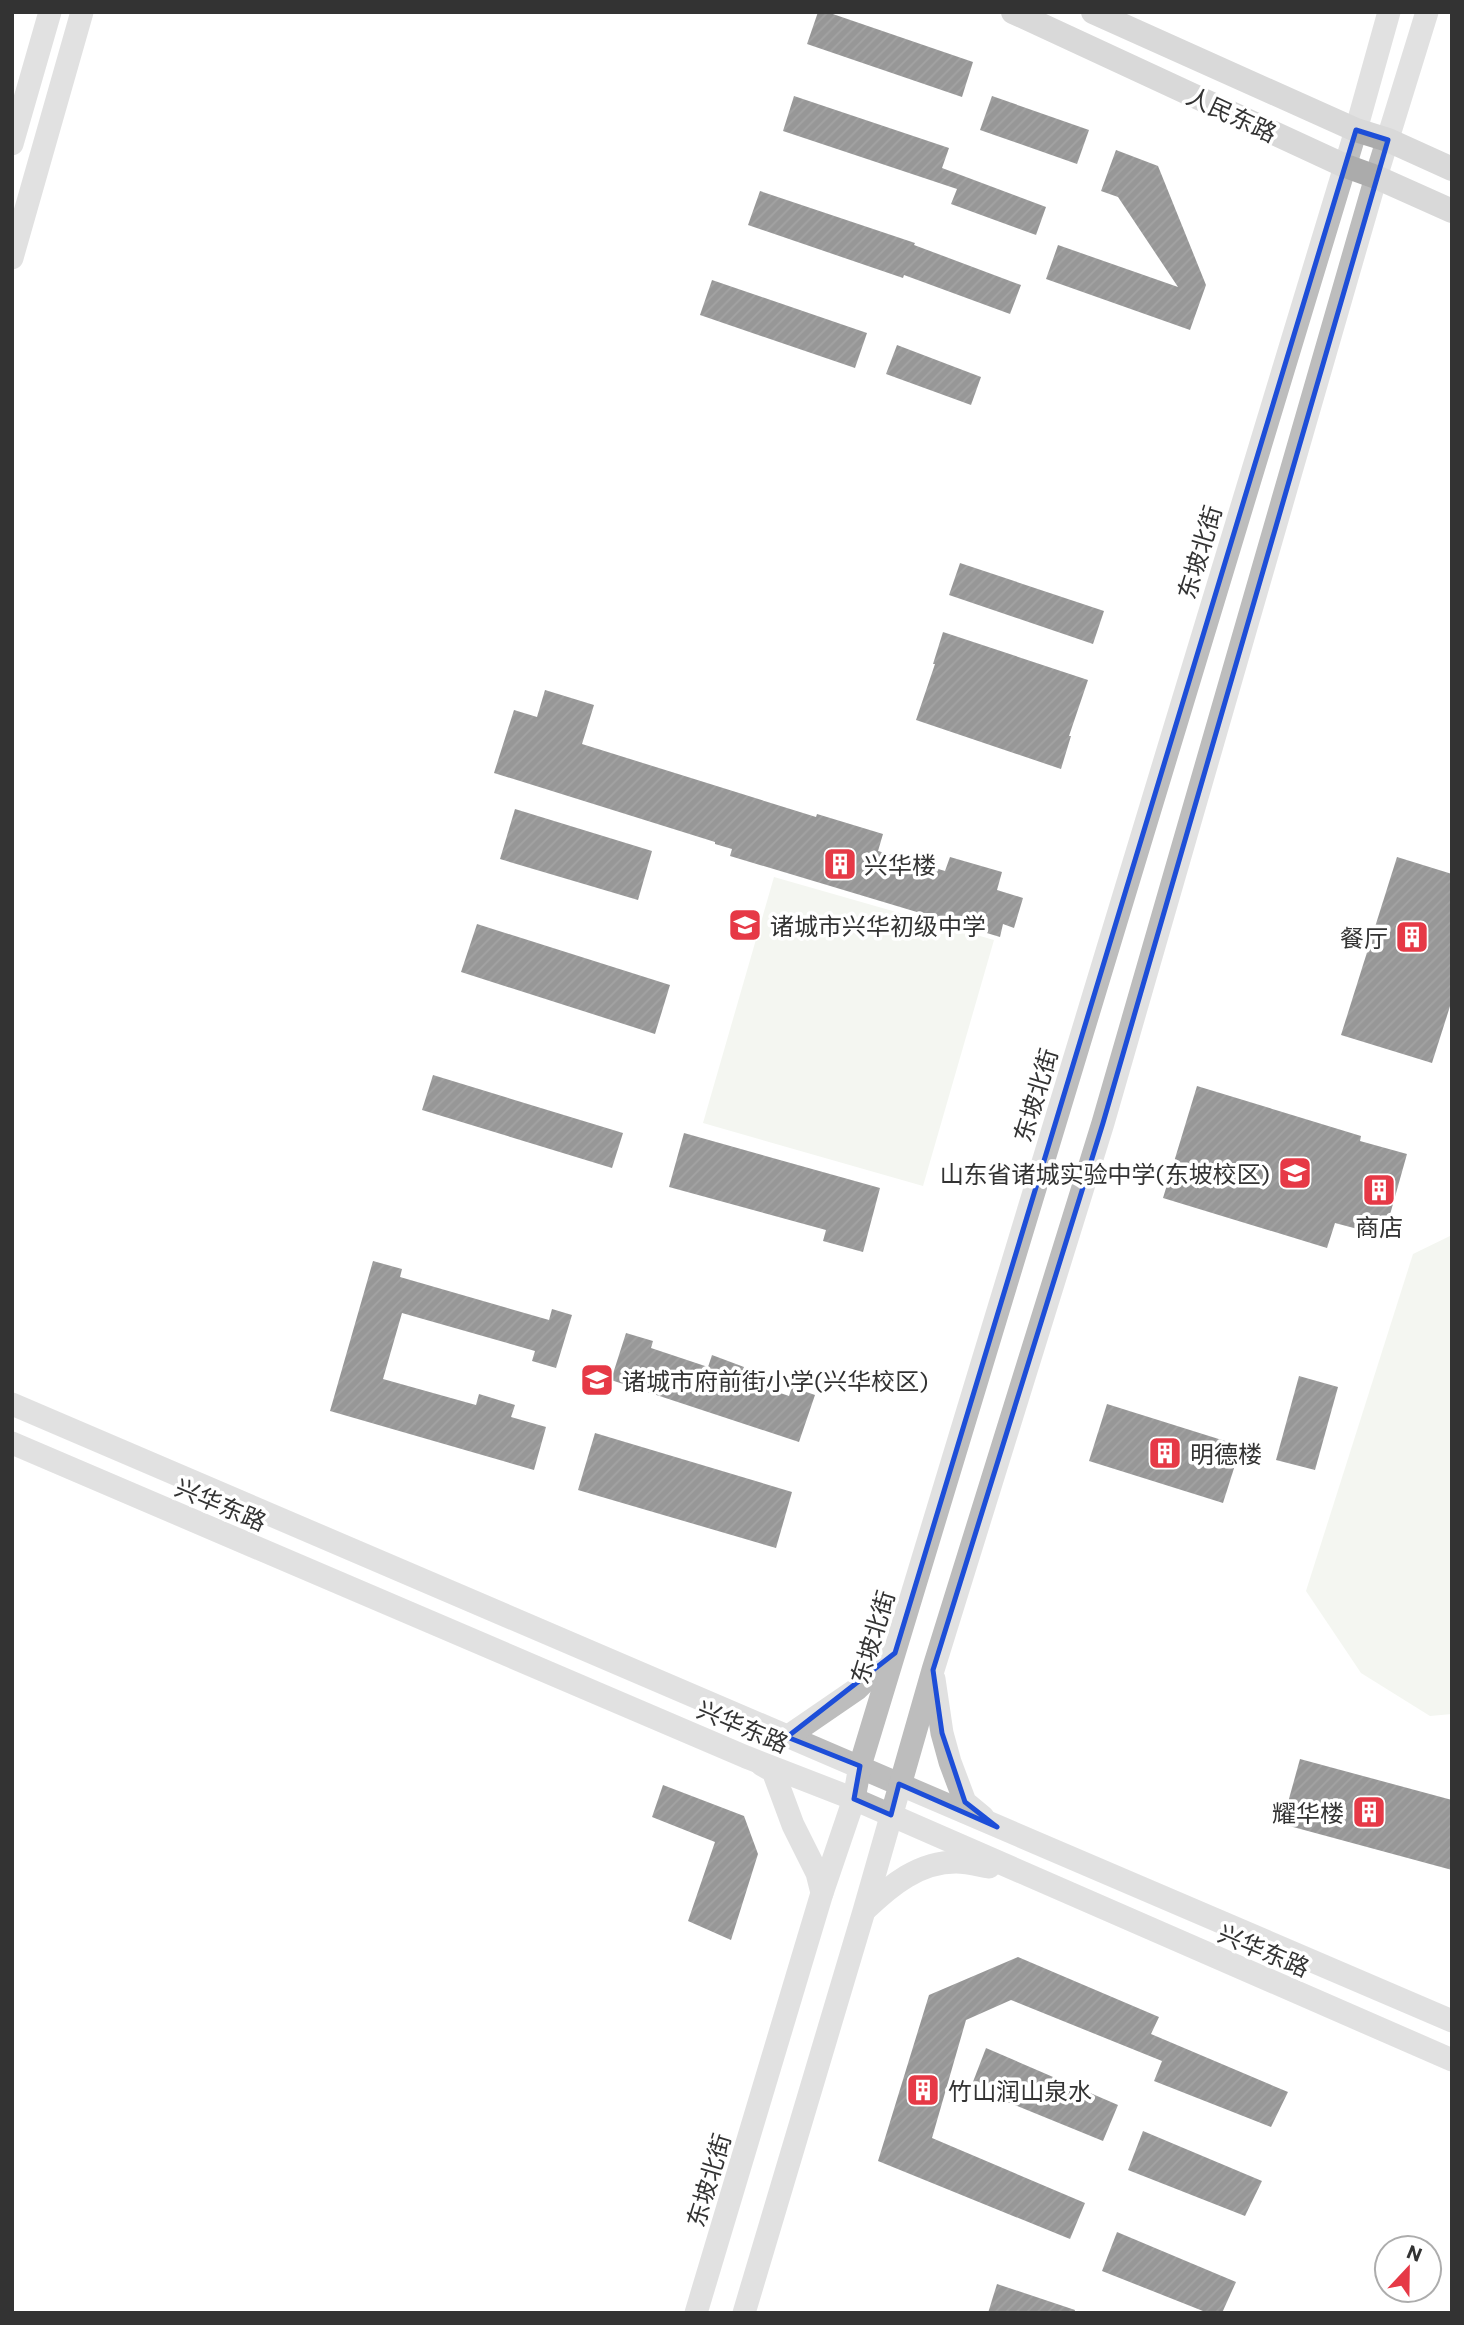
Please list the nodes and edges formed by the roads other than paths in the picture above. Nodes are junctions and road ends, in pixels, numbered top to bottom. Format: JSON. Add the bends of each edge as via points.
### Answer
{"nodes":[{"id":1,"x":50,"y":12,"type":"edge"},
{"id":2,"x":82,"y":12,"type":"edge"},
{"id":3,"x":1013,"y":12,"type":"edge"},
{"id":4,"x":1093,"y":12,"type":"edge"},
{"id":5,"x":1388,"y":12,"type":"edge"},
{"id":6,"x":1427,"y":12,"type":"edge"},
{"id":7,"x":1356,"y":130,"type":"junction"},
{"id":8,"x":1388,"y":140,"type":"junction"},
{"id":9,"x":12,"y":144,"type":"edge"},
{"id":10,"x":1343,"y":165,"type":"junction"},
{"id":11,"x":1452,"y":169,"type":"edge"},
{"id":12,"x":1376,"y":177,"type":"junction"},
{"id":13,"x":1452,"y":211,"type":"edge"},
{"id":14,"x":12,"y":258,"type":"edge"},
{"id":15,"x":12,"y":1404,"type":"edge"},
{"id":16,"x":12,"y":1444,"type":"edge"},
{"id":17,"x":895,"y":1653,"type":"junction"},
{"id":18,"x":933,"y":1670,"type":"junction"},
{"id":19,"x":787,"y":1737,"type":"junction"},
{"id":20,"x":746,"y":1757,"type":"junction"},
{"id":21,"x":860,"y":1766,"type":"junction"},
{"id":22,"x":899,"y":1784,"type":"junction"},
{"id":23,"x":854,"y":1799,"type":"junction"},
{"id":24,"x":891,"y":1815,"type":"junction"},
{"id":25,"x":997,"y":1827,"type":"junction"},
{"id":26,"x":1015,"y":1870,"type":"junction"},
{"id":27,"x":822,"y":1893,"type":"junction"},
{"id":28,"x":864,"y":1912,"type":"junction"},
{"id":29,"x":1452,"y":2021,"type":"edge"},
{"id":30,"x":1452,"y":2060,"type":"edge"},
{"id":31,"x":696,"y":2313,"type":"edge"},
{"id":32,"x":744,"y":2313,"type":"edge"}],
"edges":[{"from":1,"to":9,"type":"main road"},
{"from":2,"to":14,"type":"main road"},
{"from":3,"to":10,"type":"main road","name":"人民东路"},
{"from":4,"to":7,"type":"main road","name":"人民东路"},
{"from":5,"to":7,"type":"main road","name":"东坡北街"},
{"from":6,"to":8,"type":"main road"},
{"from":7,"to":8,"type":"main road","name":"人民东路"},
{"from":7,"to":10,"type":"main road","name":"东坡北街"},
{"from":8,"to":11,"type":"main road","name":"人民东路"},
{"from":8,"to":12,"type":"main road"},
{"from":10,"to":12,"type":"main road","name":"人民东路"},
{"from":10,"to":17,"type":"main road","name":"东坡北街"},
{"from":12,"to":13,"type":"main road","name":"人民东路"},
{"from":12,"to":18,"type":"main road","via":[[1103,1123]]},
{"from":15,"to":19,"type":"main road"},
{"from":16,"to":20,"type":"main road","name":"兴华东路"},
{"from":17,"to":19,"type":"main road","via":[[857,1689]]},
{"from":17,"to":21,"type":"main road","name":"东坡北街"},
{"from":18,"to":22,"type":"main road"},
{"from":18,"to":25,"type":"main road","via":[[942,1733],[965,1802]]},
{"from":19,"to":21,"type":"main road"},
{"from":20,"to":23,"type":"main road","name":"兴华东路"},
{"from":20,"to":27,"type":"main road","via":[[773,1771]]},
{"from":21,"to":22,"type":"main road"},
{"from":21,"to":23,"type":"main road","name":"东坡北街"},
{"from":22,"to":24,"type":"main road"},
{"from":22,"to":25,"type":"main road"},
{"from":23,"to":24,"type":"main road","name":"兴华东路"},
{"from":23,"to":27,"type":"main road","name":"东坡北街"},
{"from":24,"to":26,"type":"main road","name":"兴华东路"},
{"from":24,"to":28,"type":"main road"},
{"from":25,"to":29,"type":"main road"},
{"from":26,"to":28,"type":"main road","via":[[954,1862],[915,1871],[887,1888]]},
{"from":26,"to":30,"type":"main road","name":"兴华东路"},
{"from":27,"to":31,"type":"main road","name":"东坡北街"},
{"from":28,"to":32,"type":"main road"}]}
